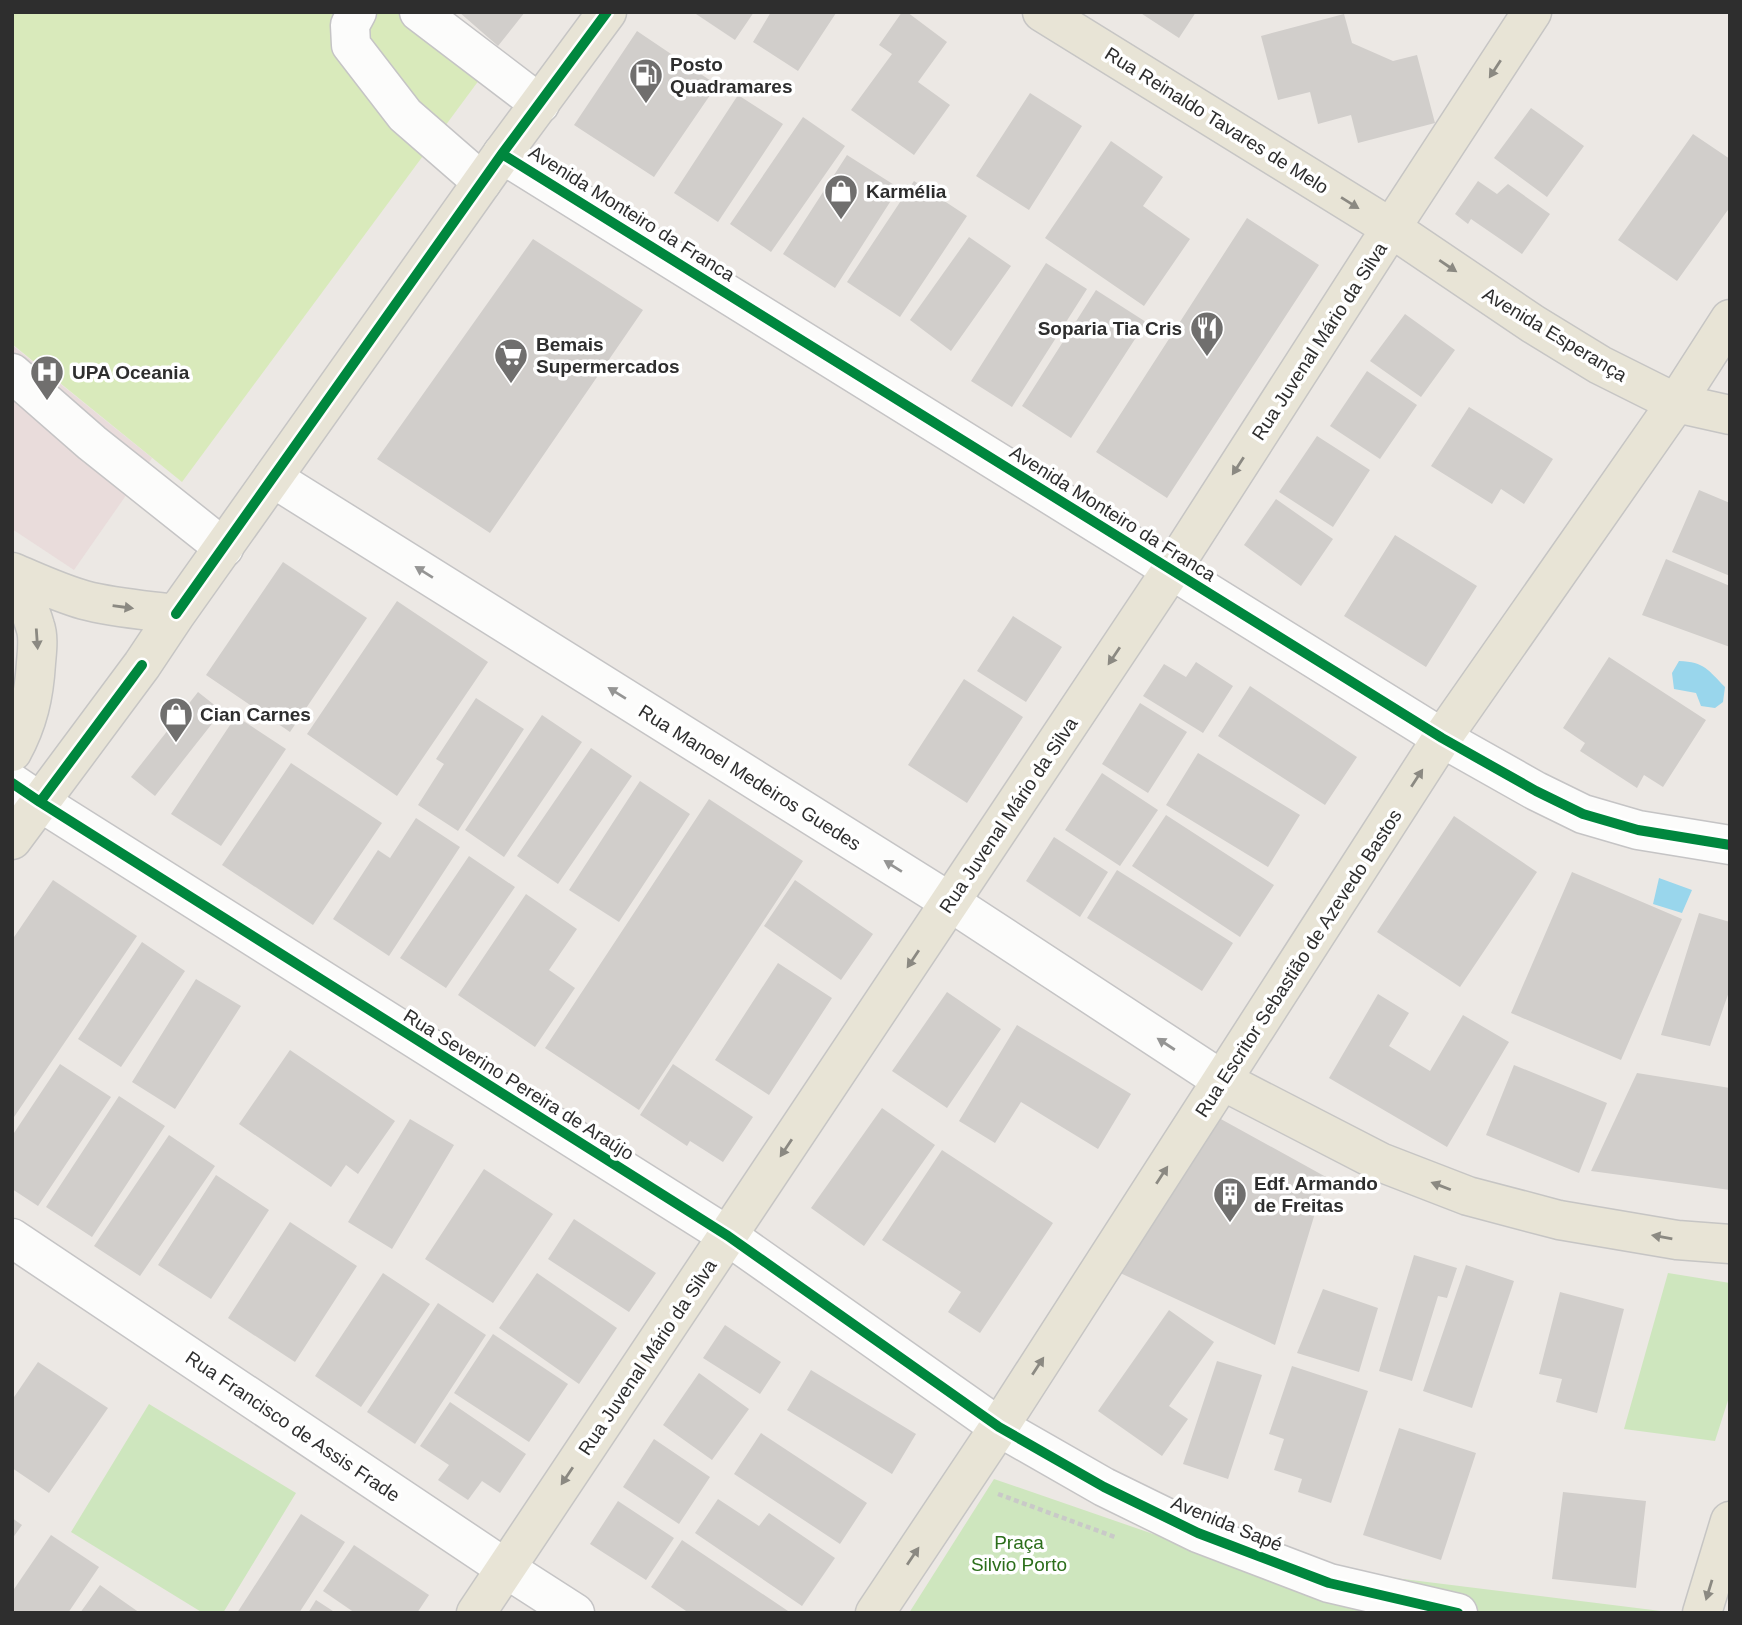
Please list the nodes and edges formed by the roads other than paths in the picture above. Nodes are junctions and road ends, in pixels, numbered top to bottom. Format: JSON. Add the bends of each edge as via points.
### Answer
{"nodes":[{"id":1,"x":357,"y":12,"type":"edge"},
{"id":2,"x":419,"y":12,"type":"edge"},
{"id":3,"x":607,"y":12,"type":"edge"},
{"id":4,"x":1042,"y":12,"type":"edge"},
{"id":5,"x":1532,"y":12,"type":"edge"},
{"id":6,"x":540,"y":104,"type":"junction"},
{"id":7,"x":492,"y":168,"type":"junction"},
{"id":8,"x":1391,"y":228,"type":"junction"},
{"id":9,"x":1730,"y":319,"type":"edge"},
{"id":10,"x":12,"y":373,"type":"edge"},
{"id":11,"x":1675,"y":403,"type":"junction"},
{"id":12,"x":1730,"y":415,"type":"edge"},
{"id":13,"x":273,"y":478,"type":"junction"},
{"id":14,"x":224,"y":548,"type":"junction"},
{"id":15,"x":1172,"y":569,"type":"junction"},
{"id":16,"x":12,"y":574,"type":"edge"},
{"id":17,"x":176,"y":614,"type":"junction"},
{"id":18,"x":1442,"y":738,"type":"junction"},
{"id":19,"x":12,"y":752,"type":"edge"},
{"id":20,"x":26,"y":792,"type":"edge"},
{"id":21,"x":12,"y":840,"type":"edge"},
{"id":22,"x":1730,"y":845,"type":"edge"},
{"id":23,"x":950,"y":902,"type":"junction"},
{"id":24,"x":1223,"y":1082,"type":"junction"},
{"id":25,"x":728,"y":1236,"type":"junction"},
{"id":26,"x":12,"y":1238,"type":"edge"},
{"id":27,"x":1730,"y":1244,"type":"edge"},
{"id":28,"x":999,"y":1427,"type":"junction"},
{"id":29,"x":1730,"y":1521,"type":"edge"},
{"id":30,"x":505,"y":1568,"type":"junction"},
{"id":31,"x":476,"y":1613,"type":"edge"},
{"id":32,"x":575,"y":1613,"type":"edge"},
{"id":33,"x":875,"y":1613,"type":"edge"},
{"id":34,"x":1458,"y":1613,"type":"edge"},
{"id":35,"x":1702,"y":1613,"type":"edge"}],
"edges":[{"from":1,"to":7,"type":"street","name":"Avenida Monteiro da Franca","via":[[350,25],[351,45],[405,115]]},
{"from":2,"to":6,"type":"street"},
{"from":3,"to":6,"type":"main road"},
{"from":4,"to":8,"type":"main road","name":"Rua Reinaldo Tavares de Melo","one_way":true},
{"from":5,"to":8,"type":"main road","name":"Rua Juvenal Mário da Silva","one_way":true},
{"from":6,"to":7,"type":"main road"},
{"from":7,"to":13,"type":"main road"},
{"from":7,"to":15,"type":"street","name":"Avenida Monteiro da Franca"},
{"from":8,"to":11,"type":"main road","name":"Avenida Esperança","one_way":true,"via":[[1533,324]]},
{"from":8,"to":15,"type":"main road","name":"Rua Juvenal Mário da Silva","one_way":true},
{"from":9,"to":11,"type":"main road","name":"Rua Escritor Sebastião de Azevedo Bastos"},
{"from":10,"to":14,"type":"street"},
{"from":11,"to":12,"type":"main road","name":"Avenida Esperança"},
{"from":11,"to":18,"type":"main road","name":"Rua Escritor Sebastião de Azevedo Bastos"},
{"from":13,"to":14,"type":"main road"},
{"from":23,"to":13,"type":"street","name":"Rua Manoel Medeiros Guedes","one_way":true},
{"from":14,"to":17,"type":"main road"},
{"from":15,"to":18,"type":"street","name":"Avenida Monteiro da Franca"},
{"from":15,"to":23,"type":"main road","name":"Rua Juvenal Mário da Silva","one_way":true},
{"from":16,"to":17,"type":"main road","one_way":true,"via":[[84,600]]},
{"from":16,"to":19,"type":"main road","one_way":true,"via":[[36,628],[37,650],[34,695]]},
{"from":17,"to":20,"type":"main road","via":[[142,665]]},
{"from":18,"to":22,"type":"street","name":"Avenida Monteiro da Franca","via":[[1583,814],[1638,830]]},
{"from":24,"to":18,"type":"main road","name":"Rua Escritor Sebastião de Azevedo Bastos","one_way":true},
{"from":20,"to":21,"type":"main road"},
{"from":20,"to":25,"type":"street","name":"Rua Severino Pereira de Araújo"},
{"from":24,"to":23,"type":"street","name":"Rua Manoel Medeiros Guedes","one_way":true},
{"from":23,"to":25,"type":"main road","name":"Rua Juvenal Mário da Silva","one_way":true},
{"from":27,"to":24,"type":"main road","one_way":true,"via":[[1559,1220],[1468,1196],[1380,1162]]},
{"from":28,"to":24,"type":"main road","name":"Rua Escritor Sebastião de Azevedo Bastos","one_way":true},
{"from":25,"to":28,"type":"street","name":"Rua Severino Pereira de Araújo"},
{"from":25,"to":30,"type":"main road","name":"Rua Juvenal Mário da Silva","one_way":true},
{"from":26,"to":30,"type":"street","name":"Rua Francisco de Assis Frade"},
{"from":33,"to":28,"type":"main road","name":"Rua Escritor Sebastião de Azevedo Bastos","one_way":true},
{"from":28,"to":34,"type":"street","name":"Avenida Sapé","via":[[1104,1487],[1198,1533],[1329,1583]]},
{"from":29,"to":35,"type":"main road","one_way":true},
{"from":30,"to":31,"type":"main road","name":"Rua Juvenal Mário da Silva"},
{"from":30,"to":32,"type":"street","name":"Rua Francisco de Assis Frade"}]}
